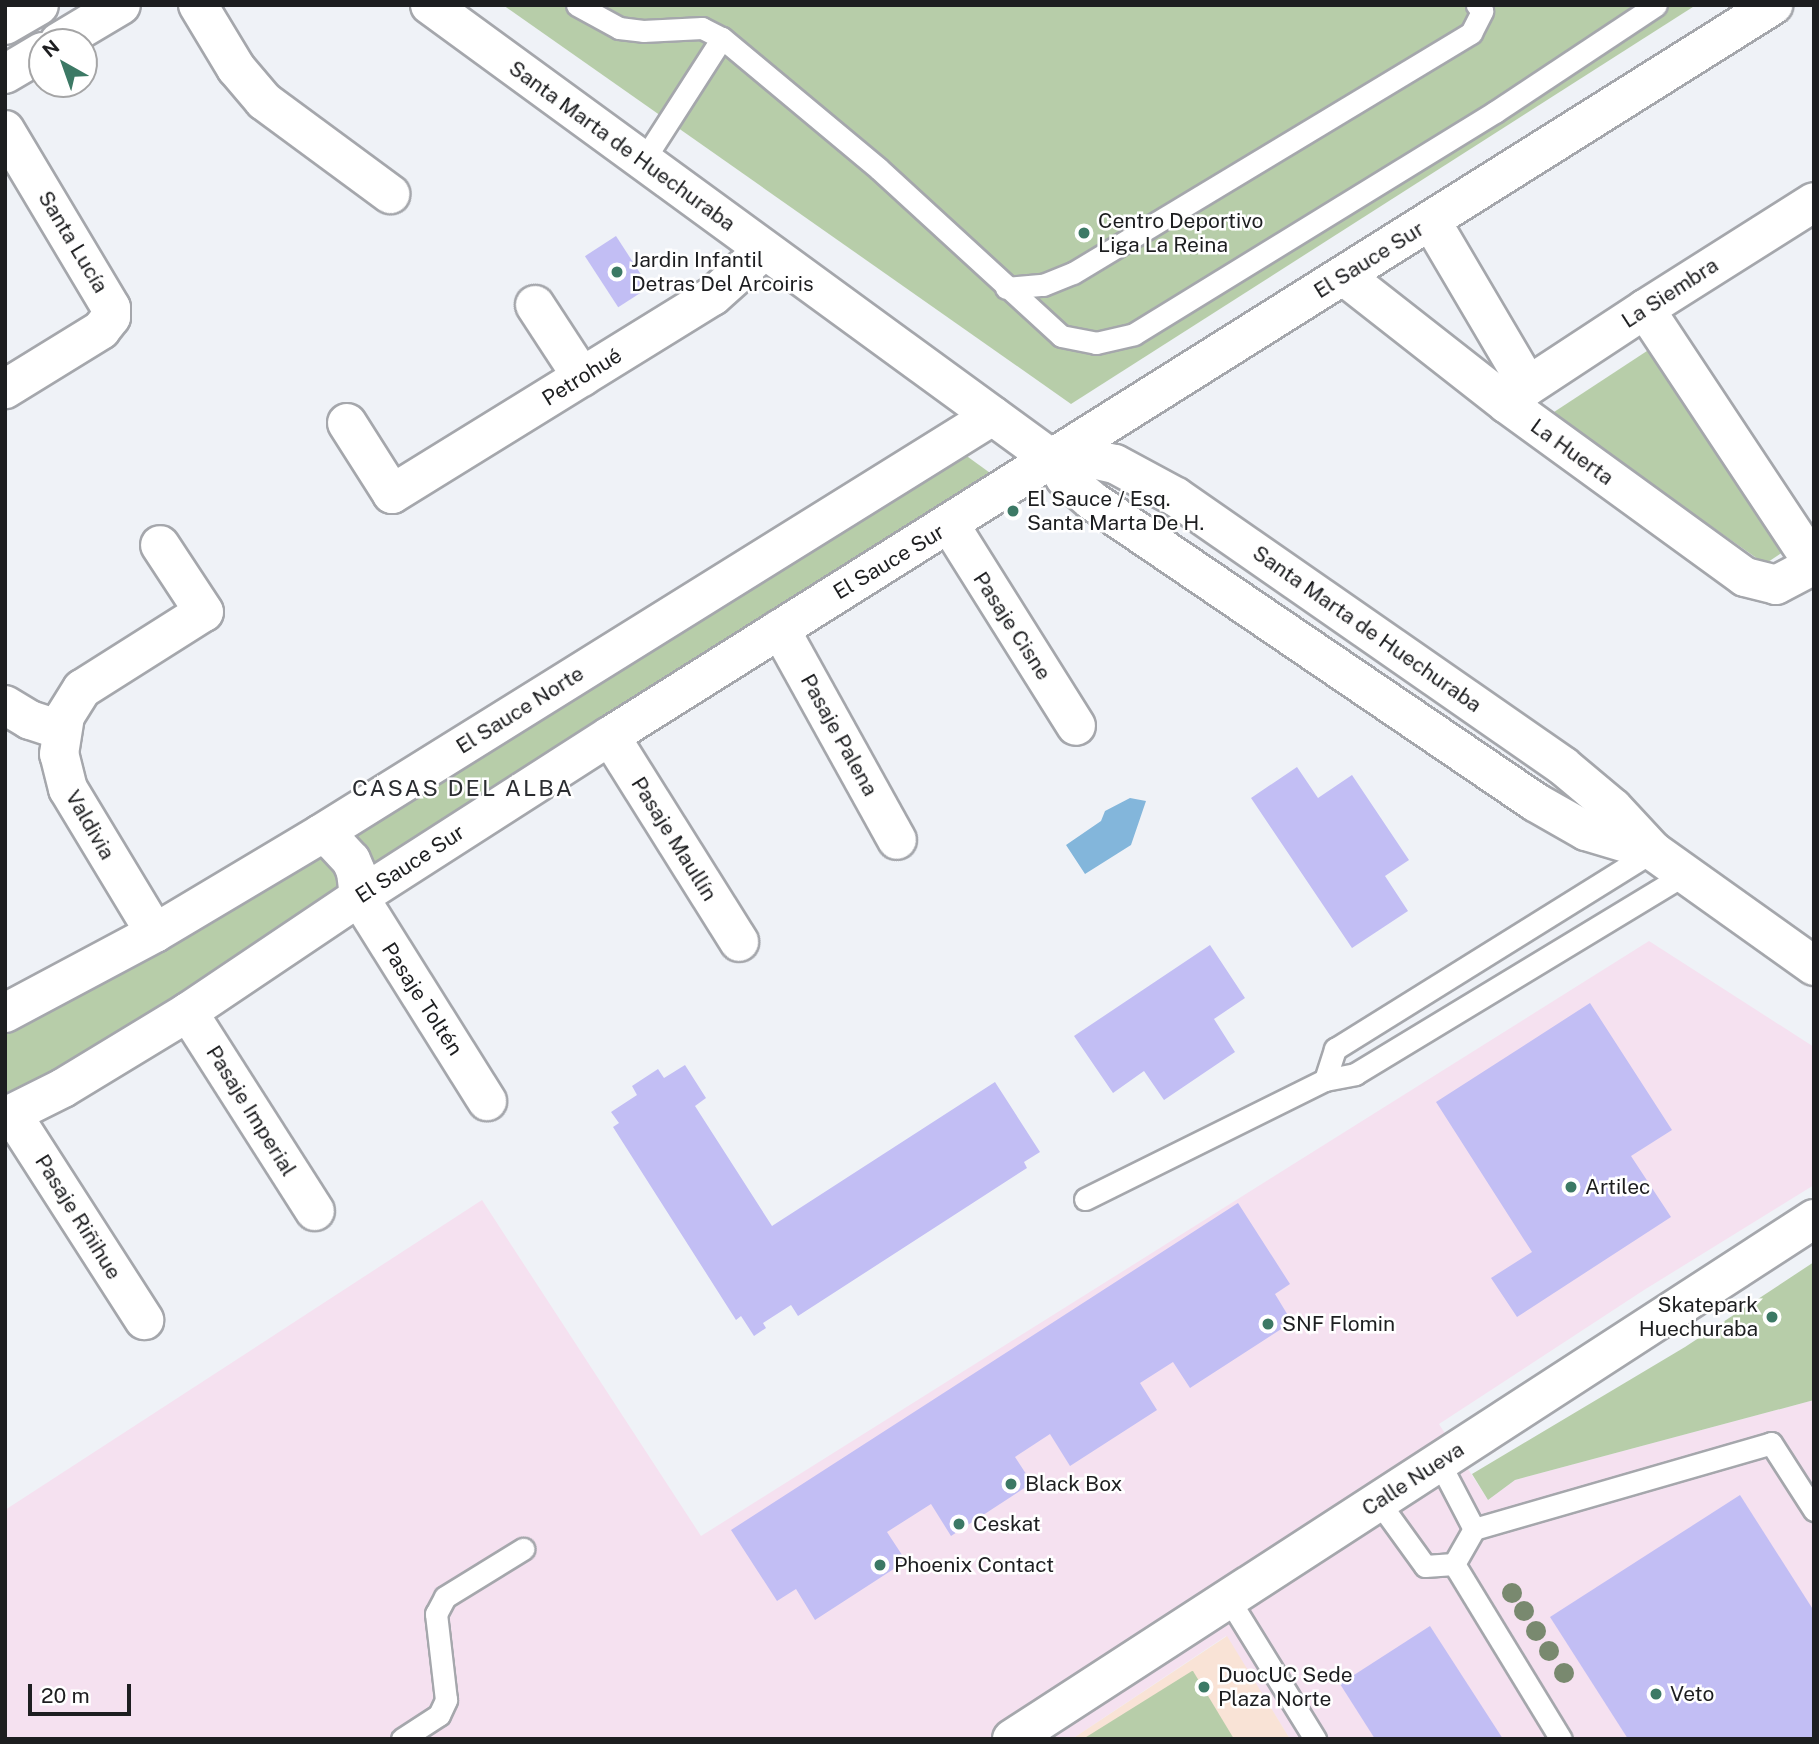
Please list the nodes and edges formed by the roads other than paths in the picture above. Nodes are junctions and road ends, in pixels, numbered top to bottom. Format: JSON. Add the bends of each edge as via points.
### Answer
{"nodes":[{"id":1,"x":39,"y":5,"type":"edge"},
{"id":2,"x":121,"y":5,"type":"edge"},
{"id":3,"x":198,"y":5,"type":"edge"},
{"id":4,"x":430,"y":5,"type":"edge"},
{"id":5,"x":577,"y":5,"type":"edge"},
{"id":6,"x":1477,"y":5,"type":"edge"},
{"id":7,"x":1656,"y":5,"type":"edge"},
{"id":8,"x":1773,"y":5,"type":"edge"},
{"id":9,"x":5,"y":25,"type":"edge"},
{"id":10,"x":82,"y":28,"type":"edge"},
{"id":11,"x":722,"y":38,"type":"junction"},
{"id":12,"x":28,"y":60,"type":"edge"},
{"id":13,"x":5,"y":74,"type":"edge"},
{"id":14,"x":5,"y":130,"type":"edge"},
{"id":15,"x":643,"y":162,"type":"junction"},
{"id":16,"x":390,"y":194,"type":"dead end"},
{"id":17,"x":1814,"y":202,"type":"edge"},
{"id":18,"x":1431,"y":221,"type":"junction"},
{"id":19,"x":764,"y":250,"type":"junction"},
{"id":20,"x":1344,"y":276,"type":"junction"},
{"id":21,"x":1006,"y":288,"type":"junction"},
{"id":22,"x":535,"y":305,"type":"dead end"},
{"id":23,"x":1645,"y":309,"type":"junction"},
{"id":24,"x":582,"y":377,"type":"junction"},
{"id":25,"x":5,"y":389,"type":"edge"},
{"id":26,"x":1517,"y":395,"type":"junction"},
{"id":27,"x":992,"y":416,"type":"junction"},
{"id":28,"x":347,"y":423,"type":"dead end"},
{"id":29,"x":1053,"y":460,"type":"junction"},
{"id":30,"x":950,"y":525,"type":"junction"},
{"id":31,"x":160,"y":545,"type":"dead end"},
{"id":32,"x":1814,"y":565,"type":"edge"},
{"id":33,"x":780,"y":629,"type":"junction"},
{"id":34,"x":5,"y":705,"type":"edge"},
{"id":35,"x":1076,"y":726,"type":"dead end"},
{"id":36,"x":61,"y":730,"type":"junction"},
{"id":37,"x":610,"y":736,"type":"junction"},
{"id":38,"x":321,"y":834,"type":"junction"},
{"id":39,"x":897,"y":840,"type":"dead end"},
{"id":40,"x":1653,"y":851,"type":"junction"},
{"id":41,"x":1685,"y":874,"type":"junction"},
{"id":42,"x":359,"y":897,"type":"junction"},
{"id":43,"x":155,"y":933,"type":"junction"},
{"id":44,"x":739,"y":942,"type":"dead end"},
{"id":45,"x":1814,"y":966,"type":"edge"},
{"id":46,"x":188,"y":1012,"type":"junction"},
{"id":47,"x":5,"y":1013,"type":"edge"},
{"id":48,"x":1325,"y":1080,"type":"junction"},
{"id":49,"x":487,"y":1101,"type":"dead end"},
{"id":50,"x":9,"y":1116,"type":"edge"},
{"id":51,"x":1086,"y":1199,"type":"dead end"},
{"id":52,"x":315,"y":1211,"type":"dead end"},
{"id":53,"x":1814,"y":1219,"type":"edge"},
{"id":54,"x":144,"y":1320,"type":"dead end"},
{"id":55,"x":1438,"y":1462,"type":"junction"},
{"id":56,"x":1378,"y":1501,"type":"junction"},
{"id":57,"x":1814,"y":1510,"type":"edge"},
{"id":58,"x":1475,"y":1529,"type":"junction"},
{"id":59,"x":523,"y":1549,"type":"dead end"},
{"id":60,"x":1454,"y":1564,"type":"junction"},
{"id":61,"x":1228,"y":1598,"type":"junction"},
{"id":62,"x":402,"y":1739,"type":"edge"},
{"id":63,"x":1012,"y":1739,"type":"edge"},
{"id":64,"x":1315,"y":1739,"type":"edge"},
{"id":65,"x":1561,"y":1739,"type":"edge"}],
"edges":[{"from":1,"to":9,"type":"street"},
{"from":2,"to":10,"type":"street"},
{"from":3,"to":16,"type":"street","via":[[236,68],[264,101]]},
{"from":4,"to":15,"type":"street","name":"Santa Marta de Huechuraba"},
{"from":5,"to":11,"type":"lane","via":[[619,28],[702,28]]},
{"from":6,"to":21,"type":"lane","via":[[1482,11],[1471,33],[1190,202],[1073,272],[1043,285]]},
{"from":7,"to":21,"type":"lane","via":[[1495,112],[1134,334],[1097,343],[1061,336]]},
{"from":8,"to":18,"type":"street","name":"El Sauce Sur"},
{"from":11,"to":15,"type":"lane"},
{"from":11,"to":21,"type":"lane","via":[[879,169]]},
{"from":12,"to":13,"type":"street"},
{"from":14,"to":25,"type":"street","name":"Santa Lucía","via":[[111,308],[111,317],[101,330]]},
{"from":15,"to":19,"type":"street","name":"Santa Marta de Huechuraba"},
{"from":17,"to":23,"type":"street","name":"La Siembra"},
{"from":18,"to":20,"type":"street","name":"El Sauce Sur"},
{"from":18,"to":26,"type":"street"},
{"from":19,"to":24,"type":"street","name":"Petrohué","via":[[713,296]]},
{"from":19,"to":27,"type":"street","name":"Santa Marta de Huechuraba"},
{"from":20,"to":26,"type":"street","name":"La Huerta"},
{"from":20,"to":29,"type":"street","name":"El Sauce Sur"},
{"from":22,"to":24,"type":"street"},
{"from":23,"to":26,"type":"street","name":"La Siembra"},
{"from":23,"to":32,"type":"street","name":"La Huerta"},
{"from":24,"to":28,"type":"street","name":"Petrohué","via":[[393,494]]},
{"from":26,"to":32,"type":"street","name":"La Huerta","via":[[1745,577],[1776,585]]},
{"from":27,"to":29,"type":"street","name":"Santa Marta de Huechuraba"},
{"from":27,"to":38,"type":"street","name":"El Sauce Norte"},
{"from":29,"to":30,"type":"street","name":"El Sauce Sur"},
{"from":29,"to":40,"type":"street","name":"Santa Marta de Huechuraba","via":[[1065,478],[1091,500],[1535,802],[1586,831]]},
{"from":29,"to":40,"type":"street","name":"Santa Marta de Huechuraba","via":[[1115,464],[1185,503],[1563,766],[1613,808]]},
{"from":30,"to":33,"type":"street","name":"El Sauce Sur"},
{"from":30,"to":35,"type":"street","name":"Pasaje Cisne"},
{"from":31,"to":36,"type":"street","name":"Valdivia","via":[[204,611],[82,689],[71,702]]},
{"from":33,"to":37,"type":"street","name":"El Sauce Sur"},
{"from":33,"to":39,"type":"street","name":"Pasaje Palena"},
{"from":34,"to":36,"type":"street","via":[[30,720]]},
{"from":36,"to":43,"type":"street","name":"Valdivia","via":[[59,754],[68,789]]},
{"from":37,"to":42,"type":"street","name":"El Sauce Sur"},
{"from":37,"to":44,"type":"street","name":"Pasaje Maullín"},
{"from":38,"to":42,"type":"street","via":[[351,860]]},
{"from":38,"to":43,"type":"street","name":"El Sauce Norte"},
{"from":40,"to":41,"type":"street","name":"Santa Marta de Huechuraba"},
{"from":40,"to":48,"type":"lane","via":[[1335,1049]]},
{"from":41,"to":45,"type":"street","name":"Santa Marta de Huechuraba"},
{"from":41,"to":48,"type":"lane","via":[[1354,1074]]},
{"from":42,"to":46,"type":"street","name":"El Sauce Sur"},
{"from":42,"to":49,"type":"street","name":"Pasaje Toltén"},
{"from":43,"to":47,"type":"street","name":"El Sauce Norte"},
{"from":46,"to":50,"type":"street","name":"El Sauce Sur"},
{"from":46,"to":52,"type":"street","name":"Pasaje Imperial"},
{"from":48,"to":51,"type":"lane"},
{"from":50,"to":54,"type":"street","name":"Pasaje Riñihue"},
{"from":53,"to":55,"type":"street","name":"Calle Nueva"},
{"from":55,"to":56,"type":"street","name":"Calle Nueva"},
{"from":55,"to":58,"type":"lane"},
{"from":56,"to":60,"type":"lane","via":[[1425,1566]]},
{"from":56,"to":61,"type":"street","name":"Calle Nueva"},
{"from":57,"to":58,"type":"lane","via":[[1771,1443]]},
{"from":58,"to":60,"type":"lane"},
{"from":59,"to":62,"type":"lane","via":[[444,1597],[436,1614],[446,1700],[439,1715]]},
{"from":60,"to":65,"type":"lane"},
{"from":61,"to":63,"type":"street","name":"Calle Nueva"},
{"from":61,"to":64,"type":"lane"}]}
